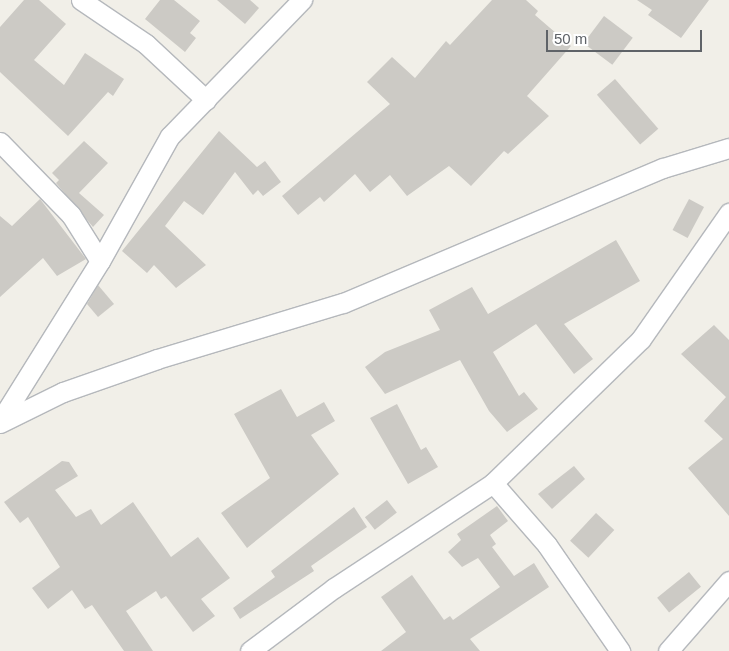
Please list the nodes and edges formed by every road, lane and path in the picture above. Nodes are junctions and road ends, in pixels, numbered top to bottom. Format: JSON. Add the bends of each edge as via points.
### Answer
{"nodes":[{"id":1,"x":81,"y":0,"type":"edge"},
{"id":2,"x":302,"y":0,"type":"edge"},
{"id":3,"x":206,"y":100,"type":"junction"},
{"id":4,"x":0,"y":142,"type":"edge"},
{"id":5,"x":729,"y":148,"type":"edge"},
{"id":6,"x":729,"y":212,"type":"edge"},
{"id":7,"x":100,"y":260,"type":"junction"},
{"id":8,"x":0,"y":422,"type":"edge"},
{"id":9,"x":493,"y":483,"type":"junction"},
{"id":10,"x":729,"y":580,"type":"edge"},
{"id":11,"x":250,"y":651,"type":"edge"},
{"id":12,"x":620,"y":651,"type":"edge"},
{"id":13,"x":668,"y":651,"type":"edge"}],
"edges":[{"from":1,"to":3,"type":"street","via":[[146,44]]},
{"from":2,"to":3,"type":"street"},
{"from":3,"to":7,"type":"street","via":[[170,136]]},
{"from":4,"to":7,"type":"street","via":[[71,215]]},
{"from":5,"to":8,"type":"street","via":[[663,168],[343,303],[157,359],[63,392]]},
{"from":6,"to":9,"type":"street","via":[[641,339]]},
{"from":7,"to":8,"type":"street"},
{"from":9,"to":11,"type":"street","via":[[334,588]]},
{"from":9,"to":12,"type":"street","via":[[547,545]]},
{"from":10,"to":13,"type":"street"}]}
